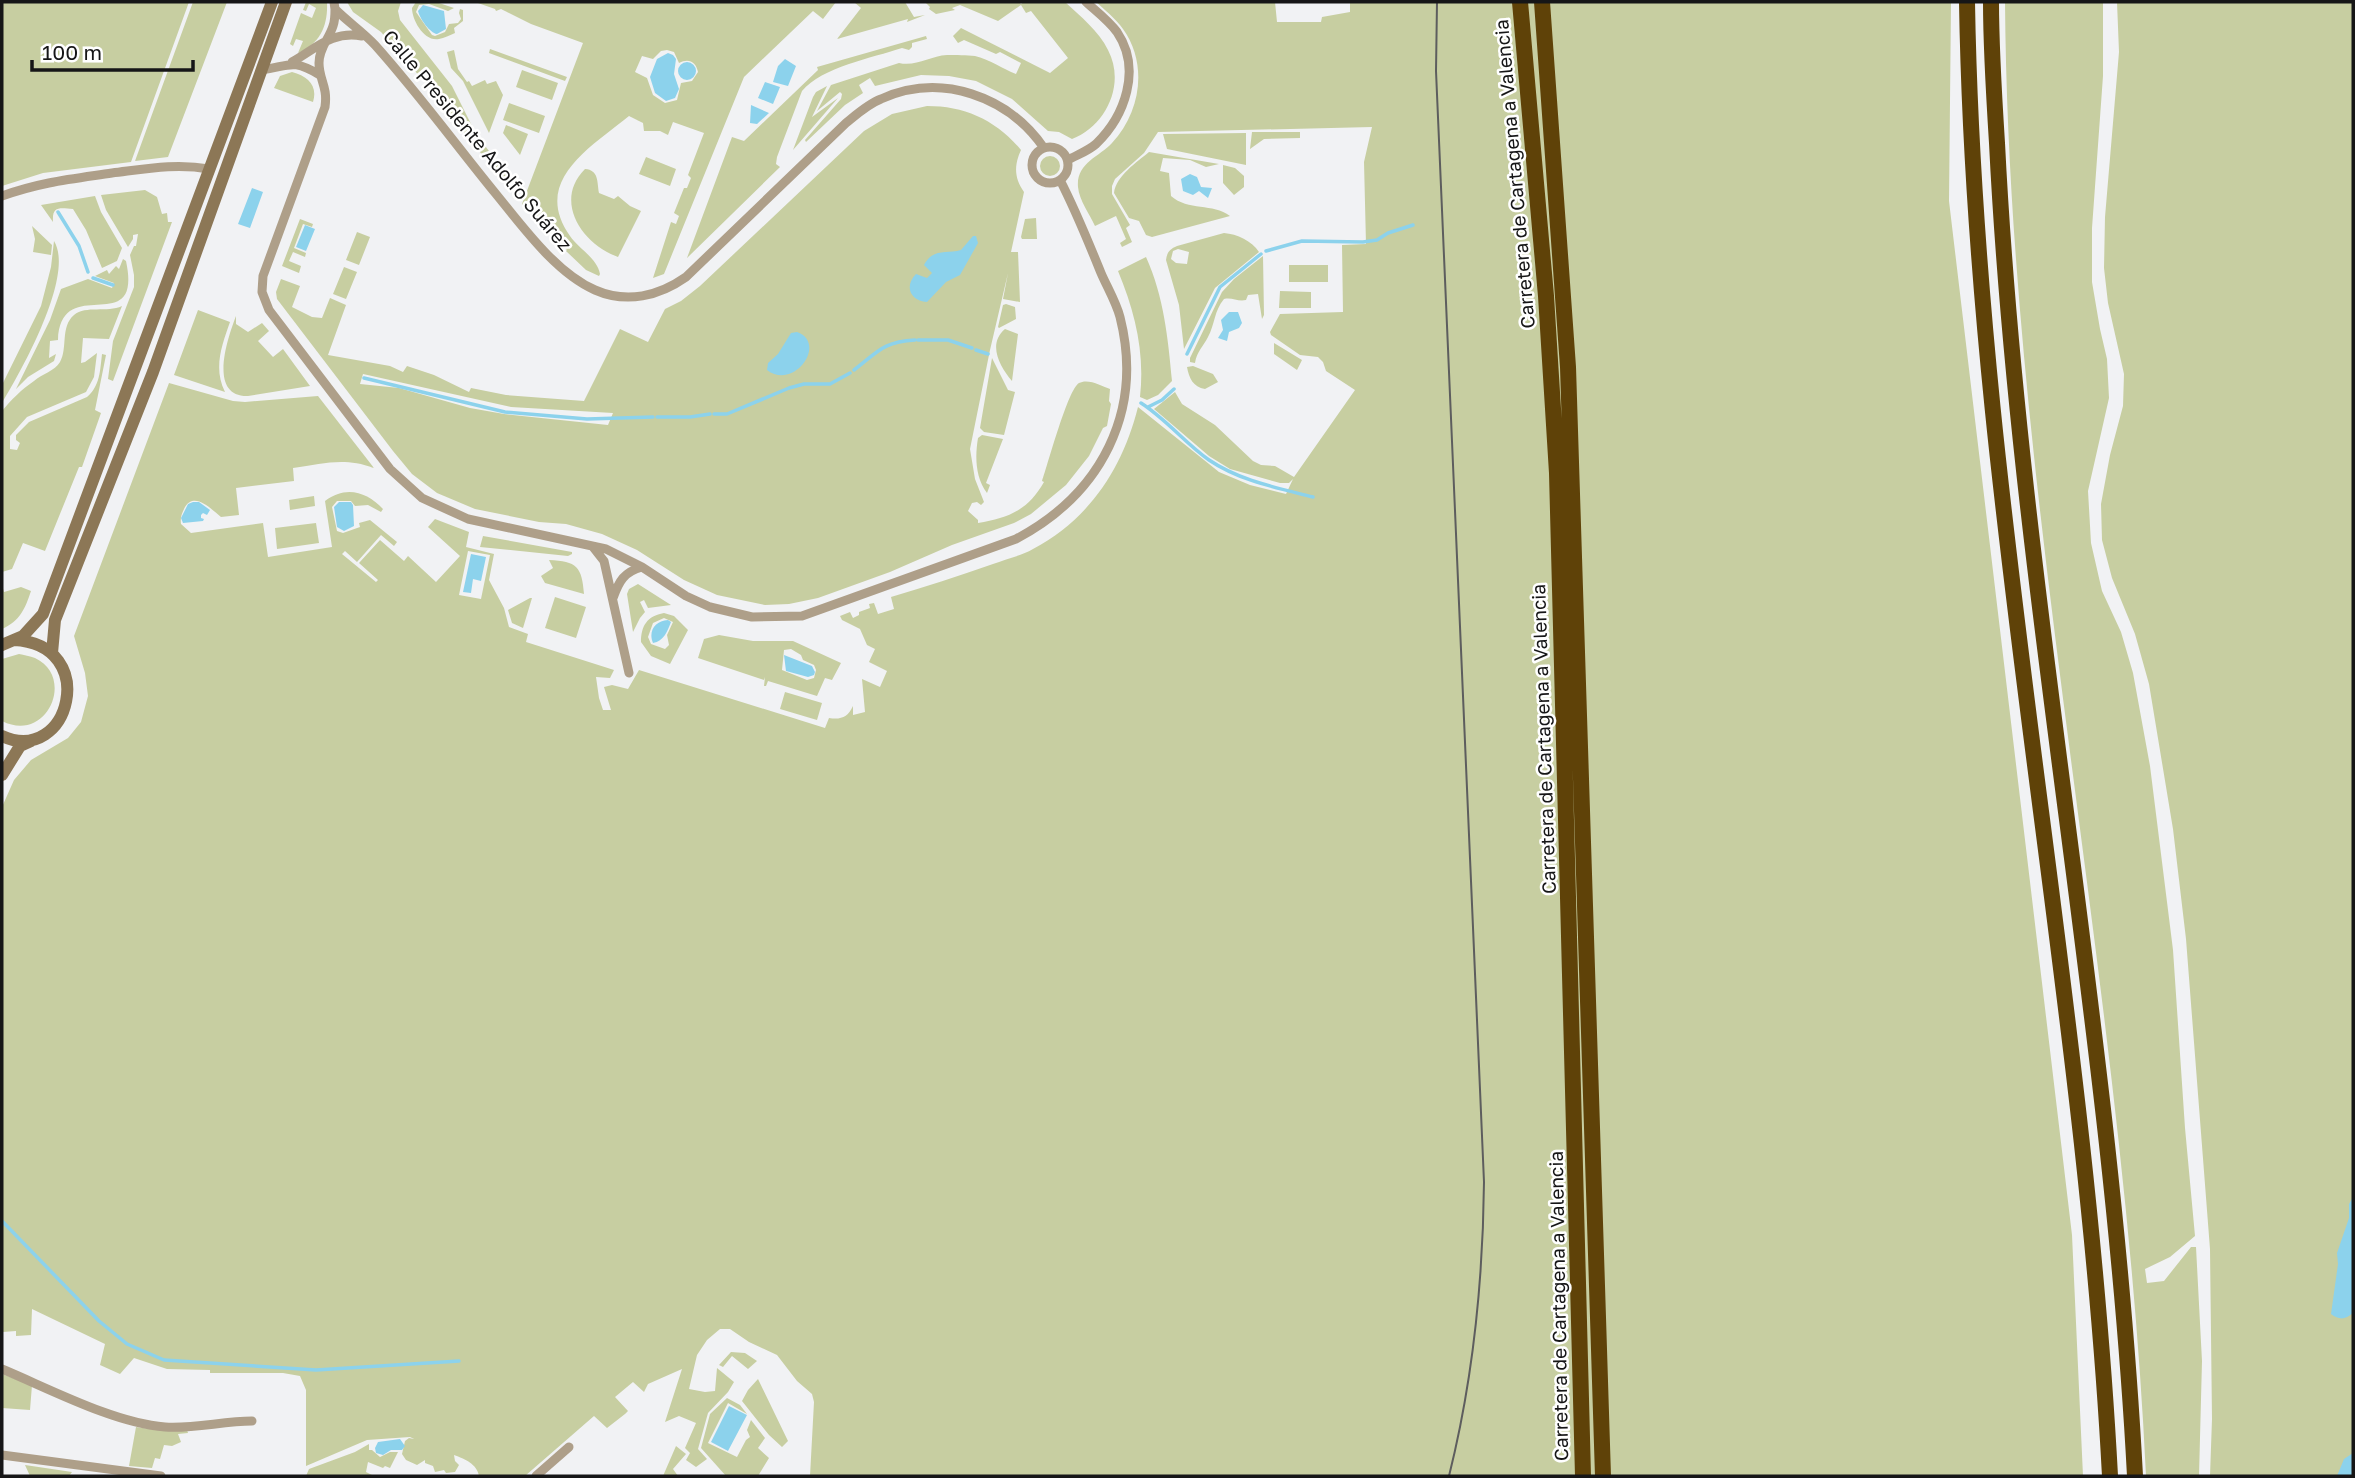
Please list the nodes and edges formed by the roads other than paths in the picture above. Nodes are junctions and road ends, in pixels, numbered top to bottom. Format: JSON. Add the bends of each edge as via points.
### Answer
{"nodes":[{"id":1,"x":272,"y":2,"type":"edge"},
{"id":2,"x":286,"y":2,"type":"edge"},
{"id":3,"x":1086,"y":2,"type":"edge"},
{"id":4,"x":1520,"y":2,"type":"edge"},
{"id":5,"x":1542,"y":2,"type":"edge"},
{"id":6,"x":1967,"y":2,"type":"edge"},
{"id":7,"x":1992,"y":2,"type":"edge"},
{"id":8,"x":335,"y":6,"type":"edge"},
{"id":9,"x":367,"y":37,"type":"junction"},
{"id":10,"x":326,"y":40,"type":"junction"},
{"id":11,"x":292,"y":62,"type":"junction"},
{"id":12,"x":261,"y":70,"type":"junction"},
{"id":13,"x":320,"y":75,"type":"junction"},
{"id":14,"x":1044,"y":148,"type":"junction"},
{"id":15,"x":1068,"y":160,"type":"junction"},
{"id":16,"x":209,"y":169,"type":"junction"},
{"id":17,"x":1060,"y":180,"type":"junction"},
{"id":18,"x":2,"y":196,"type":"edge"},
{"id":19,"x":591,"y":545,"type":"junction"},
{"id":20,"x":642,"y":567,"type":"junction"},
{"id":21,"x":613,"y":600,"type":"junction"},
{"id":22,"x":8,"y":643,"type":"edge"},
{"id":23,"x":52,"y":653,"type":"junction"},
{"id":24,"x":629,"y":673,"type":"dead end"},
{"id":25,"x":2,"y":736,"type":"edge"},
{"id":26,"x":38,"y":738,"type":"junction"},
{"id":27,"x":2,"y":775,"type":"edge"},
{"id":28,"x":2,"y":1369,"type":"edge"},
{"id":29,"x":252,"y":1422,"type":"dead end"},
{"id":30,"x":569,"y":1447,"type":"dead end"},
{"id":31,"x":2,"y":1455,"type":"edge"},
{"id":32,"x":154,"y":1475,"type":"edge"},
{"id":33,"x":536,"y":1476,"type":"edge"},
{"id":34,"x":1583,"y":1476,"type":"edge"},
{"id":35,"x":1603,"y":1476,"type":"edge"},
{"id":36,"x":2110,"y":1476,"type":"edge"},
{"id":37,"x":2135,"y":1476,"type":"edge"}],
"edges":[{"from":1,"to":16,"type":"main road"},
{"from":2,"to":12,"type":"main road"},
{"from":3,"to":15,"type":"street","via":[[1117,32],[1124,47],[1128,95],[1115,123],[1094,146]]},
{"from":4,"to":34,"type":"highway","name":"Carretera de Cartagena a Valencia","via":[[1557,473]]},
{"from":5,"to":35,"type":"highway","name":"Carretera de Cartagena a Valencia","via":[[1568,367]]},
{"from":6,"to":36,"type":"highway","via":[[1971,145],[1986,348],[2091,1235]]},
{"from":7,"to":37,"type":"highway","via":[[1999,191],[2012,360],[2118,1236]]},
{"from":8,"to":9,"type":"street","name":"Calle Presidente Adolfo Suárez"},
{"from":8,"to":10,"type":"street"},
{"from":9,"to":10,"type":"street","via":[[350,33]]},
{"from":9,"to":14,"type":"street","name":"Calle Presidente Adolfo Suárez","via":[[540,246],[584,285],[619,297],[651,295],[686,277],[846,123],[889,96],[936,87],[974,94],[1012,114]]},
{"from":10,"to":11,"type":"street"},
{"from":10,"to":13,"type":"street"},
{"from":11,"to":12,"type":"street"},
{"from":11,"to":13,"type":"street"},
{"from":12,"to":23,"type":"main road","via":[[152,372],[55,620]]},
{"from":13,"to":19,"type":"street","via":[[327,95],[323,117],[263,276],[262,292],[269,310],[396,476],[422,498],[468,519]]},
{"from":14,"to":15,"type":"street","via":[[1056,148]]},
{"from":14,"to":17,"type":"street","via":[[1035,156],[1034,173],[1043,181]]},
{"from":15,"to":17,"type":"street","via":[[1067,172]]},
{"from":16,"to":18,"type":"street","via":[[179,165],[135,170],[29,186]]},
{"from":16,"to":22,"type":"main road","via":[[43,614],[23,636]]},
{"from":17,"to":20,"type":"street","via":[[1119,316],[1126,359],[1125,391],[1113,437],[1089,480],[1069,503],[1016,539],[802,616],[752,617],[710,607]]},
{"from":19,"to":20,"type":"street"},
{"from":19,"to":21,"type":"street","via":[[604,561]]},
{"from":20,"to":21,"type":"street","via":[[624,575]]},
{"from":21,"to":24,"type":"street"},
{"from":22,"to":23,"type":"main road","via":[[27,641]]},
{"from":23,"to":26,"type":"main road","via":[[68,682],[68,699],[63,715]]},
{"from":25,"to":26,"type":"main road","via":[[24,741]]},
{"from":26,"to":27,"type":"main road","via":[[20,746]]},
{"from":28,"to":29,"type":"street","via":[[131,1422],[173,1427]]},
{"from":30,"to":33,"type":"street"},
{"from":31,"to":32,"type":"street"}]}
